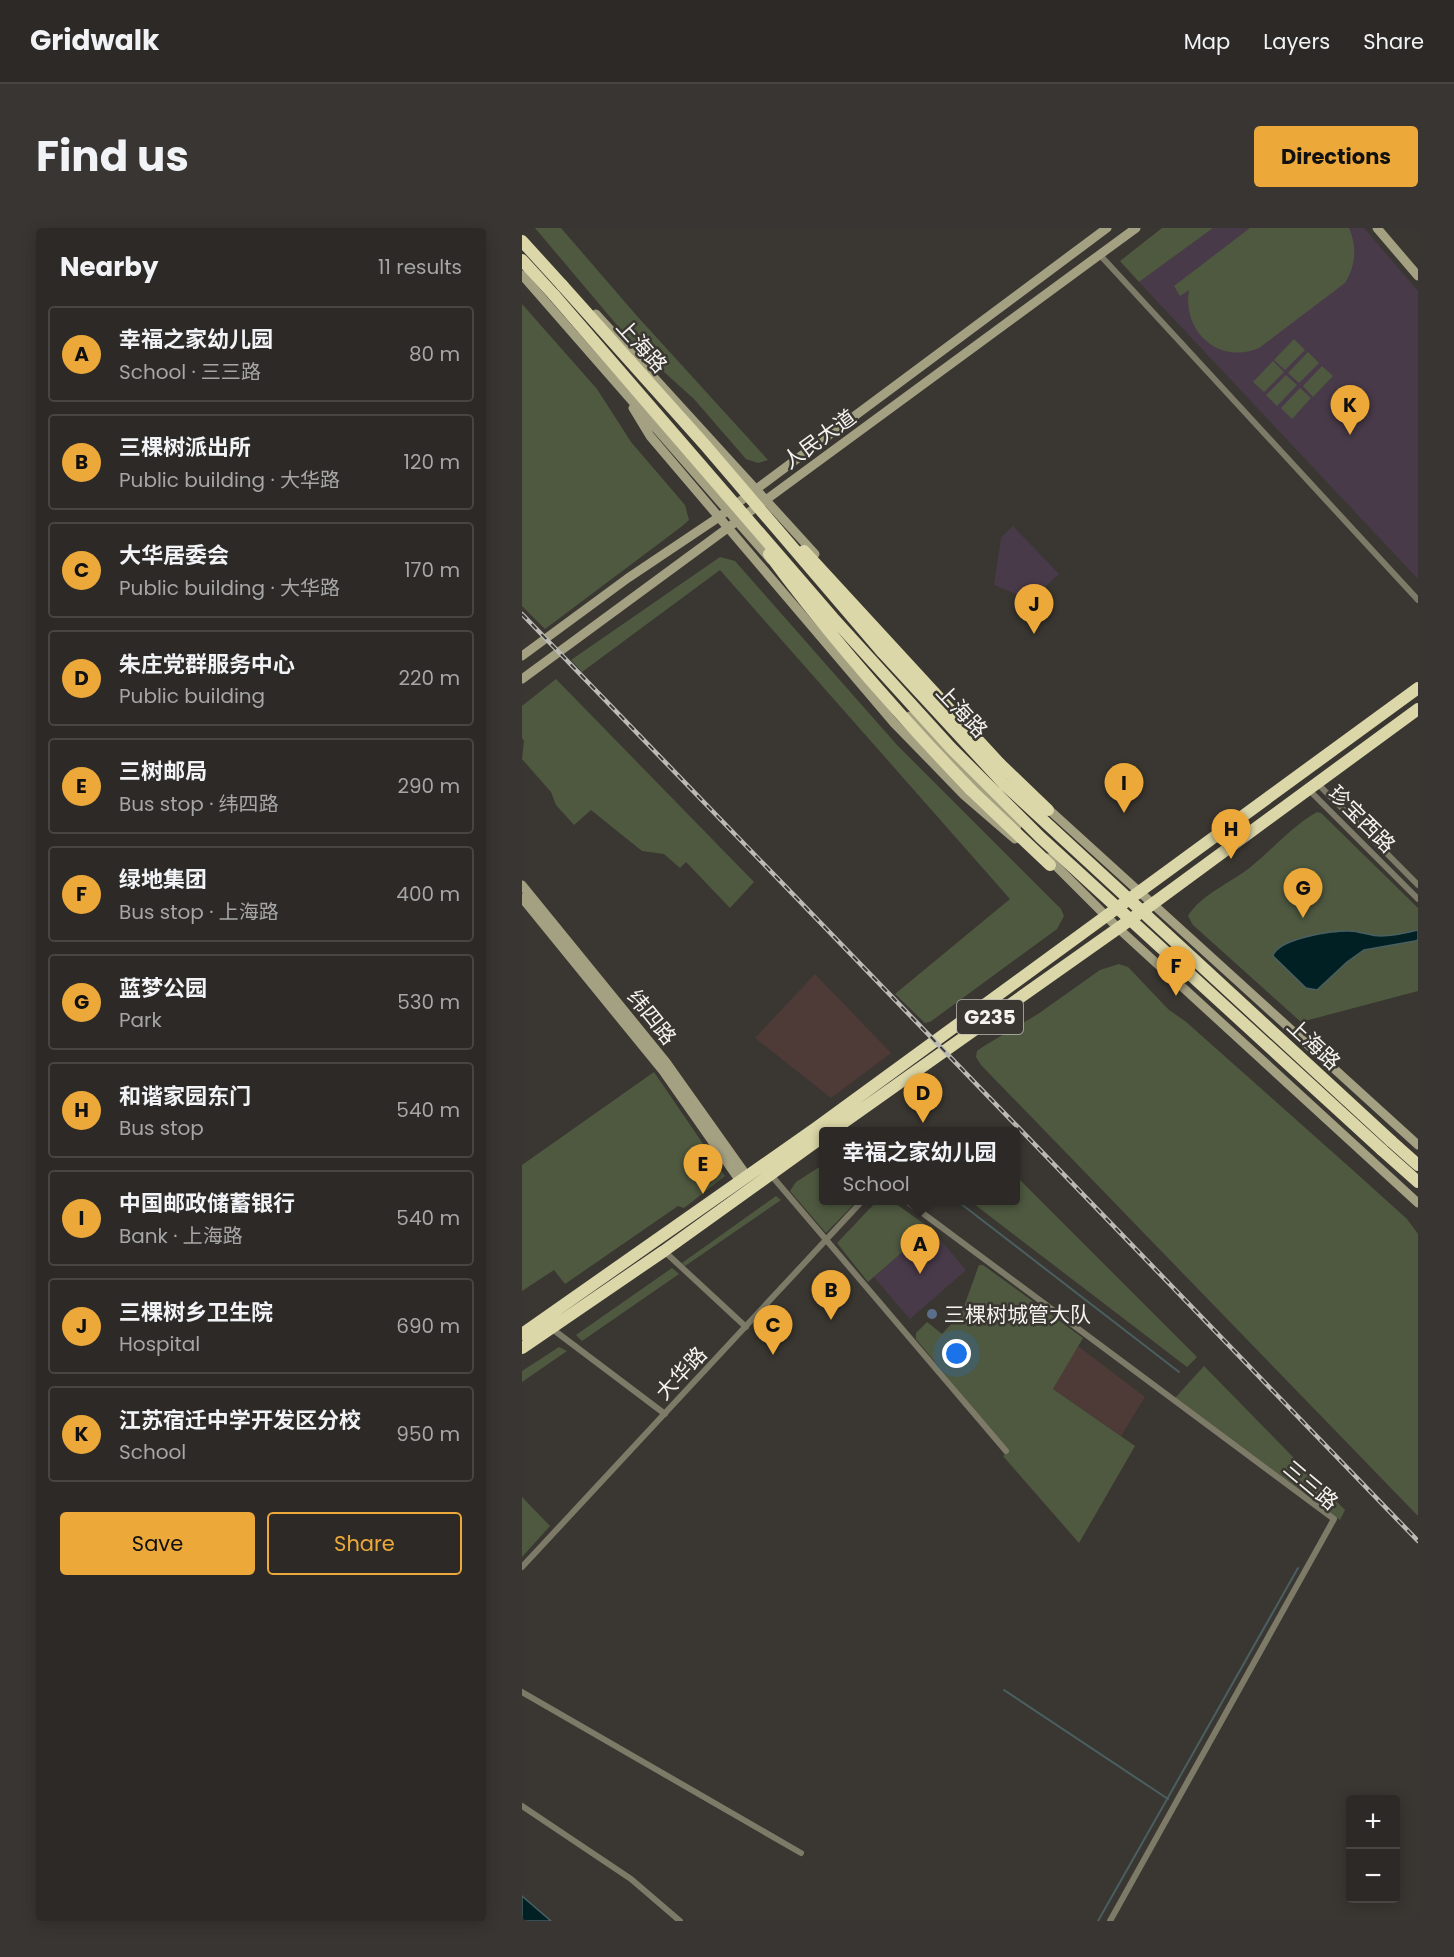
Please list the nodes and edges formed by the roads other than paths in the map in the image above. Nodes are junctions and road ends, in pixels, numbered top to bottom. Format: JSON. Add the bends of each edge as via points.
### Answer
{"nodes":[{"id":1,"x":1107,"y":228,"type":"edge"},
{"id":2,"x":1136,"y":228,"type":"edge"},
{"id":3,"x":1377,"y":228,"type":"edge"},
{"id":4,"x":522,"y":232,"type":"edge"},
{"id":5,"x":522,"y":241,"type":"edge"},
{"id":6,"x":1100,"y":255,"type":"junction"},
{"id":7,"x":522,"y":260,"type":"edge"},
{"id":8,"x":522,"y":275,"type":"edge"},
{"id":9,"x":1418,"y":276,"type":"edge"},
{"id":10,"x":613,"y":379,"type":"junction"},
{"id":11,"x":664,"y":421,"type":"junction"},
{"id":12,"x":705,"y":445,"type":"junction"},
{"id":13,"x":755,"y":489,"type":"junction"},
{"id":14,"x":765,"y":500,"type":"junction"},
{"id":15,"x":728,"y":510,"type":"junction"},
{"id":16,"x":719,"y":517,"type":"junction"},
{"id":17,"x":738,"y":522,"type":"junction"},
{"id":18,"x":729,"y":529,"type":"junction"},
{"id":19,"x":1418,"y":600,"type":"edge"},
{"id":20,"x":522,"y":656,"type":"edge"},
{"id":21,"x":522,"y":678,"type":"edge"},
{"id":22,"x":1418,"y":688,"type":"edge"},
{"id":23,"x":1418,"y":709,"type":"edge"},
{"id":24,"x":1312,"y":785,"type":"junction"},
{"id":25,"x":1048,"y":810,"type":"junction"},
{"id":26,"x":1050,"y":865,"type":"junction"},
{"id":27,"x":522,"y":885,"type":"edge"},
{"id":28,"x":1418,"y":885,"type":"edge"},
{"id":29,"x":1137,"y":892,"type":"junction"},
{"id":30,"x":522,"y":898,"type":"edge"},
{"id":31,"x":1418,"y":899,"type":"edge"},
{"id":32,"x":1151,"y":905,"type":"junction"},
{"id":33,"x":1101,"y":912,"type":"junction"},
{"id":34,"x":1118,"y":928,"type":"junction"},
{"id":35,"x":836,"y":1127,"type":"edge"},
{"id":36,"x":819,"y":1140,"type":"edge"},
{"id":37,"x":1418,"y":1145,"type":"edge"},
{"id":38,"x":1387,"y":1146,"type":"junction"},
{"id":39,"x":1418,"y":1165,"type":"edge"},
{"id":40,"x":771,"y":1175,"type":"junction"},
{"id":41,"x":743,"y":1179,"type":"junction"},
{"id":42,"x":1418,"y":1182,"type":"edge"},
{"id":43,"x":1418,"y":1203,"type":"edge"},
{"id":44,"x":858,"y":1205,"type":"edge"},
{"id":45,"x":912,"y":1205,"type":"edge"},
{"id":46,"x":827,"y":1240,"type":"junction"},
{"id":47,"x":664,"y":1251,"type":"junction"},
{"id":48,"x":547,"y":1324,"type":"junction"},
{"id":49,"x":746,"y":1327,"type":"junction"},
{"id":50,"x":522,"y":1334,"type":"edge"},
{"id":51,"x":522,"y":1348,"type":"edge"},
{"id":52,"x":665,"y":1414,"type":"junction"},
{"id":53,"x":1006,"y":1451,"type":"dead end"},
{"id":54,"x":522,"y":1568,"type":"edge"},
{"id":55,"x":522,"y":1692,"type":"edge"},
{"id":56,"x":522,"y":1806,"type":"edge"},
{"id":57,"x":801,"y":1852,"type":"dead end"},
{"id":58,"x":680,"y":1921,"type":"edge"},
{"id":59,"x":1110,"y":1921,"type":"edge"}],
"edges":[{"from":1,"to":13,"type":"street","name":"人民大道"},
{"from":2,"to":6,"type":"street","name":"人民大道"},
{"from":3,"to":9,"type":"street"},
{"from":4,"to":13,"type":"street","name":"上海路"},
{"from":5,"to":12,"type":"highway","name":"上海路","bridge":true},
{"from":6,"to":14,"type":"street","name":"人民大道"},
{"from":6,"to":19,"type":"street"},
{"from":7,"to":11,"type":"highway","name":"上海路","bridge":true},
{"from":8,"to":10,"type":"street","name":"上海路"},
{"from":10,"to":15,"type":"street","name":"上海路"},
{"from":10,"to":16,"type":"street","name":"上海路","via":[[650,436]]},
{"from":11,"to":26,"type":"highway","bridge":true,"via":[[805,603],[888,701],[970,790]]},
{"from":11,"to":38,"type":"highway","name":"上海路","bridge":true,"via":[[877,667],[996,794]]},
{"from":12,"to":25,"type":"highway","bridge":true,"via":[[1000,764]]},
{"from":12,"to":38,"type":"highway","name":"上海路","bridge":true,"via":[[845,610],[1004,784]]},
{"from":13,"to":14,"type":"street","name":"上海路"},
{"from":13,"to":15,"type":"street","name":"人民大道"},
{"from":14,"to":17,"type":"street","name":"人民大道"},
{"from":14,"to":25,"type":"street","name":"上海路"},
{"from":15,"to":16,"type":"street","name":"人民大道"},
{"from":15,"to":17,"type":"street","name":"上海路"},
{"from":16,"to":18,"type":"street","name":"上海路"},
{"from":16,"to":20,"type":"street","name":"人民大道"},
{"from":17,"to":18,"type":"street","name":"人民大道"},
{"from":17,"to":33,"type":"street","name":"上海路","via":[[909,715]]},
{"from":18,"to":21,"type":"street","name":"人民大道"},
{"from":18,"to":26,"type":"street","name":"上海路","via":[[894,723],[987,816]]},
{"from":22,"to":29,"type":"highway","number":"G235"},
{"from":23,"to":24,"type":"highway","number":"G235"},
{"from":24,"to":28,"type":"street","name":"珍宝西路"},
{"from":24,"to":31,"type":"street","name":"珍宝西路"},
{"from":24,"to":32,"type":"highway","number":"G235"},
{"from":25,"to":29,"type":"street","name":"上海路"},
{"from":26,"to":33,"type":"street","name":"上海路"},
{"from":27,"to":41,"type":"street","name":"纬四路","via":[[666,1062]]},
{"from":29,"to":32,"type":"street","name":"上海路"},
{"from":29,"to":33,"type":"highway","number":"G235"},
{"from":30,"to":41,"type":"street","name":"纬四路","via":[[663,1071]]},
{"from":32,"to":34,"type":"highway","number":"G235"},
{"from":32,"to":37,"type":"street","name":"上海路"},
{"from":33,"to":34,"type":"street","name":"上海路"},
{"from":33,"to":41,"type":"highway","number":"G235"},
{"from":34,"to":35,"type":"highway","number":"G235"},
{"from":34,"to":43,"type":"street","name":"上海路"},
{"from":36,"to":40,"type":"highway","number":"G235"},
{"from":38,"to":39,"type":"highway","name":"上海路"},
{"from":38,"to":42,"type":"highway","name":"上海路"},
{"from":40,"to":46,"type":"street"},
{"from":40,"to":47,"type":"highway","number":"G235"},
{"from":41,"to":48,"type":"highway","number":"G235"},
{"from":44,"to":46,"type":"street","name":"大华路"},
{"from":45,"to":59,"type":"street","name":"三三路","via":[[1334,1520]]},
{"from":46,"to":49,"type":"street","name":"大华路"},
{"from":46,"to":53,"type":"street"},
{"from":47,"to":48,"type":"highway","number":"G235"},
{"from":47,"to":49,"type":"street"},
{"from":48,"to":50,"type":"highway","number":"G235"},
{"from":48,"to":51,"type":"highway","number":"G235"},
{"from":48,"to":52,"type":"street"},
{"from":49,"to":52,"type":"street","name":"大华路"},
{"from":52,"to":54,"type":"street","name":"大华路"},
{"from":55,"to":57,"type":"street"},
{"from":56,"to":58,"type":"street","via":[[631,1879]]}]}
